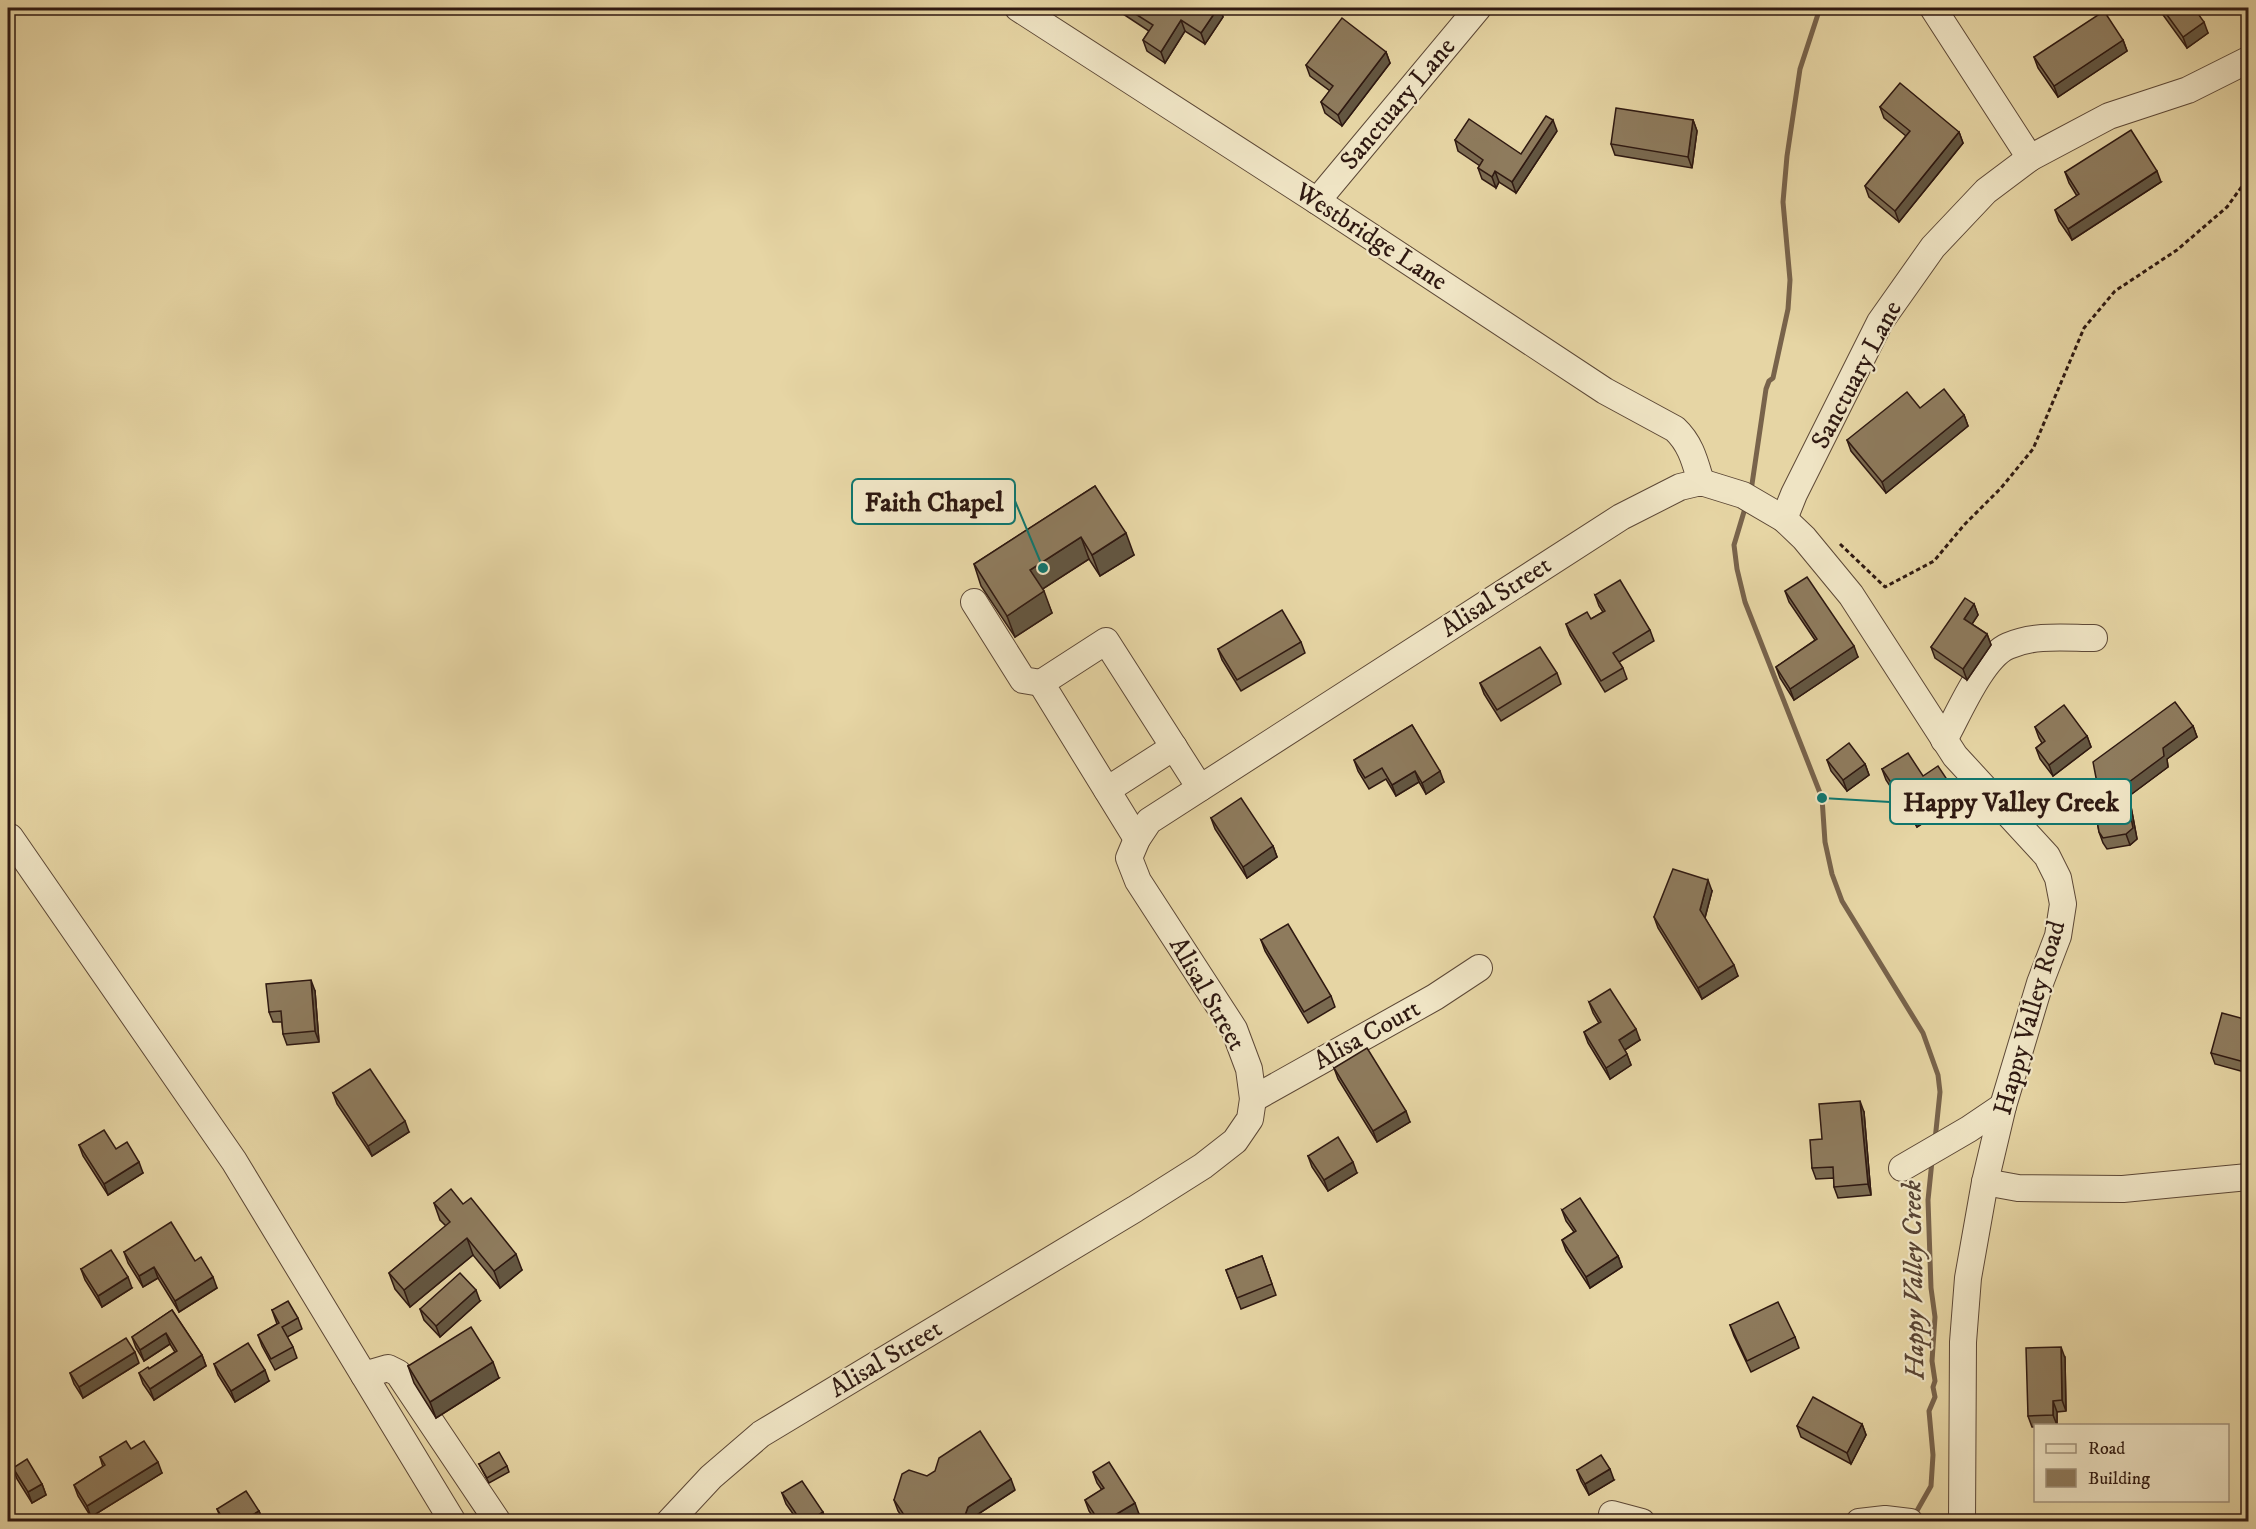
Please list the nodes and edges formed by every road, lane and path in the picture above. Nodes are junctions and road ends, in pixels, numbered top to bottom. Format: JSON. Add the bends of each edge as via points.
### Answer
{"nodes":[{"id":1,"x":1018,"y":8,"type":"edge"},
{"id":2,"x":1478,"y":8,"type":"edge"},
{"id":3,"x":1933,"y":8,"type":"edge"},
{"id":4,"x":2248,"y":60,"type":"edge"},
{"id":5,"x":2030,"y":158,"type":"junction"},
{"id":6,"x":2248,"y":178,"type":"edge"},
{"id":7,"x":1317,"y":201,"type":"junction"},
{"id":8,"x":1701,"y":482,"type":"junction"},
{"id":9,"x":1784,"y":519,"type":"junction"},
{"id":10,"x":1838,"y":543,"type":"dead end"},
{"id":11,"x":974,"y":602,"type":"dead end"},
{"id":12,"x":2094,"y":638,"type":"dead end"},
{"id":13,"x":1041,"y":683,"type":"junction"},
{"id":14,"x":1944,"y":740,"type":"junction"},
{"id":15,"x":1174,"y":747,"type":"junction"},
{"id":16,"x":1200,"y":788,"type":"junction"},
{"id":17,"x":1107,"y":790,"type":"junction"},
{"id":18,"x":10,"y":837,"type":"dead end"},
{"id":19,"x":1137,"y":839,"type":"junction"},
{"id":20,"x":1479,"y":968,"type":"dead end"},
{"id":21,"x":1253,"y":1099,"type":"junction"},
{"id":22,"x":2002,"y":1106,"type":"junction"},
{"id":23,"x":1911,"y":1162,"type":"dead end"},
{"id":24,"x":2248,"y":1177,"type":"edge"},
{"id":25,"x":1985,"y":1182,"type":"junction"},
{"id":26,"x":364,"y":1375,"type":"junction"},
{"id":27,"x":1612,"y":1515,"type":"dead end"},
{"id":28,"x":1898,"y":1520,"type":"edge"},
{"id":29,"x":453,"y":1521,"type":"edge"},
{"id":30,"x":498,"y":1521,"type":"edge"},
{"id":31,"x":669,"y":1521,"type":"edge"},
{"id":32,"x":1642,"y":1521,"type":"edge"},
{"id":33,"x":1859,"y":1521,"type":"edge"},
{"id":34,"x":1962,"y":1521,"type":"edge"}],
"edges":[{"from":1,"to":7,"type":"street","name":"Westbridge Lane"},
{"from":2,"to":7,"type":"street","name":"Sanctuary Lane"},
{"from":3,"to":5,"type":"street"},
{"from":4,"to":5,"type":"street","name":"Sanctuary Lane","via":[[2188,90],[2109,116]]},
{"from":5,"to":9,"type":"street","name":"Sanctuary Lane","via":[[1986,191],[1933,247],[1880,322]]},
{"from":6,"to":10,"type":"path","via":[[2227,207],[2177,250],[2115,291],[2084,328],[2033,449],[1934,561],[1885,587]]},
{"from":7,"to":8,"type":"street","name":"Westbridge Lane","via":[[1605,391],[1675,429],[1693,452]]},
{"from":8,"to":9,"type":"street","name":"Happy Valley Road","via":[[1751,500]]},
{"from":8,"to":16,"type":"street","name":"Alisal Street","via":[[1680,486],[1621,517]]},
{"from":9,"to":14,"type":"street","name":"Happy Valley Road","via":[[1851,595]]},
{"from":11,"to":13,"type":"street","via":[[1023,680]]},
{"from":12,"to":14,"type":"street","via":[[2043,637],[2006,646],[1982,672]]},
{"from":13,"to":15,"type":"street","via":[[1106,641]]},
{"from":13,"to":17,"type":"street"},
{"from":14,"to":22,"type":"street","name":"Happy Valley Road","via":[[2048,856],[2063,904],[2058,936]]},
{"from":15,"to":16,"type":"street"},
{"from":15,"to":17,"type":"street"},
{"from":16,"to":19,"type":"street","name":"Alisal Street","via":[[1149,821]]},
{"from":17,"to":19,"type":"street"},
{"from":18,"to":26,"type":"street","via":[[234,1161]]},
{"from":19,"to":21,"type":"street","name":"Alisal Street","via":[[1129,858],[1138,881],[1234,1029],[1249,1069]]},
{"from":20,"to":21,"type":"street","name":"Alisa Court","via":[[1435,997]]},
{"from":21,"to":31,"type":"street","name":"Alisal Street","via":[[1250,1119],[1235,1141],[1203,1166],[761,1434],[711,1477]]},
{"from":22,"to":23,"type":"street"},
{"from":22,"to":25,"type":"street","name":"Happy Valley Road"},
{"from":24,"to":25,"type":"street","via":[[2123,1189],[2018,1188]]},
{"from":25,"to":34,"type":"street","name":"Happy Valley Road","via":[[1968,1278],[1963,1342]]},
{"from":26,"to":29,"type":"street"},
{"from":26,"to":30,"type":"street","via":[[388,1368],[398,1373]]},
{"from":27,"to":32,"type":"street"},
{"from":28,"to":33,"type":"street"}]}
